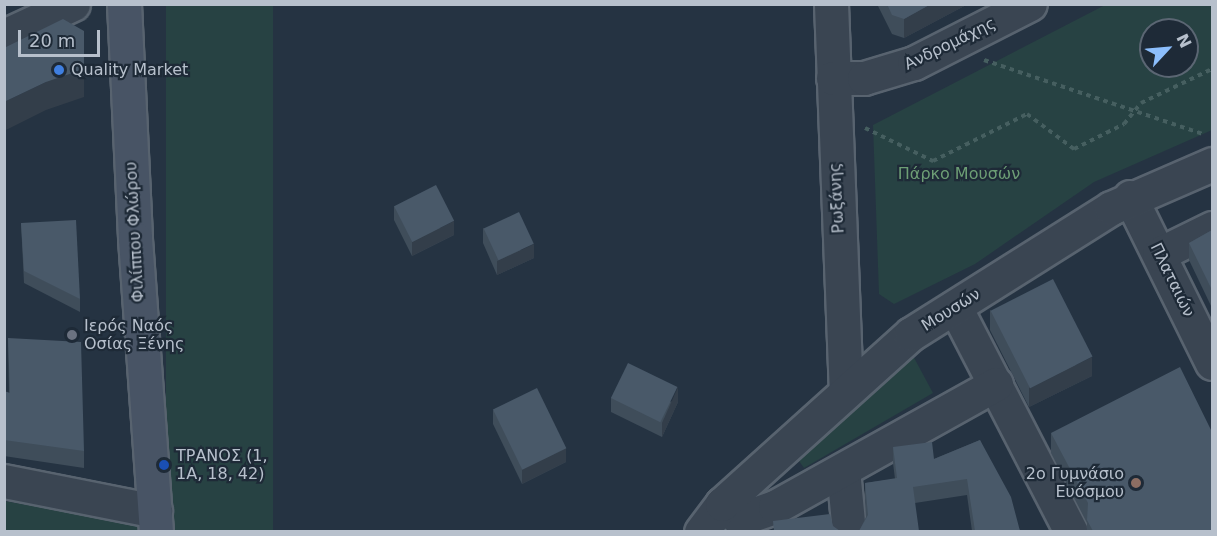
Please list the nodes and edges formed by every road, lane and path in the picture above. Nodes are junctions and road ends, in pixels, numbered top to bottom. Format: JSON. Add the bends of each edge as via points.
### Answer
{"nodes":[{"id":1,"x":73,"y":4,"type":"edge"},
{"id":2,"x":124,"y":4,"type":"edge"},
{"id":3,"x":831,"y":4,"type":"edge"},
{"id":4,"x":1030,"y":4,"type":"edge"},
{"id":5,"x":4,"y":36,"type":"edge"},
{"id":6,"x":946,"y":48,"type":"junction"},
{"id":7,"x":1212,"y":69,"type":"edge"},
{"id":8,"x":832,"y":78,"type":"junction"},
{"id":9,"x":1135,"y":111,"type":"junction"},
{"id":10,"x":833,"y":112,"type":"junction"},
{"id":11,"x":1212,"y":137,"type":"edge"},
{"id":12,"x":1212,"y":164,"type":"edge"},
{"id":13,"x":1130,"y":197,"type":"junction"},
{"id":14,"x":1212,"y":228,"type":"edge"},
{"id":15,"x":1159,"y":254,"type":"junction"},
{"id":16,"x":955,"y":307,"type":"junction"},
{"id":17,"x":1212,"y":363,"type":"edge"},
{"id":18,"x":996,"y":384,"type":"junction"},
{"id":19,"x":846,"y":390,"type":"junction"},
{"id":20,"x":843,"y":470,"type":"junction"},
{"id":21,"x":4,"y":481,"type":"edge"},
{"id":22,"x":722,"y":504,"type":"junction"},
{"id":23,"x":156,"y":521,"type":"edge"},
{"id":24,"x":701,"y":531,"type":"edge"},
{"id":25,"x":849,"y":531,"type":"edge"},
{"id":26,"x":1071,"y":531,"type":"edge"}],
"edges":[{"from":1,"to":5,"type":"street"},
{"from":2,"to":23,"type":"main road","name":"Φιλίππου Φλώρου","via":[[135,239]]},
{"from":3,"to":8,"type":"street","name":"Ρωξάνης"},
{"from":4,"to":6,"type":"street","name":"Ανδρομάχης"},
{"from":6,"to":8,"type":"street","name":"Ανδρομάχης","via":[[864,78]]},
{"from":6,"to":9,"type":"path"},
{"from":7,"to":9,"type":"path","via":[[1141,103]]},
{"from":8,"to":10,"type":"street","name":"Ρωξάνης"},
{"from":9,"to":10,"type":"path","via":[[1124,124],[1074,149],[1027,114],[933,161]]},
{"from":9,"to":11,"type":"path"},
{"from":10,"to":19,"type":"street","name":"Ρωξάνης"},
{"from":12,"to":13,"type":"street","name":"Μουσών"},
{"from":13,"to":15,"type":"street","name":"Πλαταιών"},
{"from":13,"to":16,"type":"street","name":"Μουσών"},
{"from":14,"to":15,"type":"street"},
{"from":15,"to":17,"type":"street","name":"Πλαταιών"},
{"from":16,"to":18,"type":"street"},
{"from":16,"to":19,"type":"street","name":"Μουσών","via":[[901,342]]},
{"from":18,"to":20,"type":"street"},
{"from":18,"to":26,"type":"street"},
{"from":19,"to":22,"type":"street","name":"Μουσών"},
{"from":20,"to":22,"type":"street","via":[[744,519]]},
{"from":20,"to":25,"type":"street"},
{"from":21,"to":23,"type":"street"},
{"from":22,"to":24,"type":"street","name":"Μουσών"}]}
